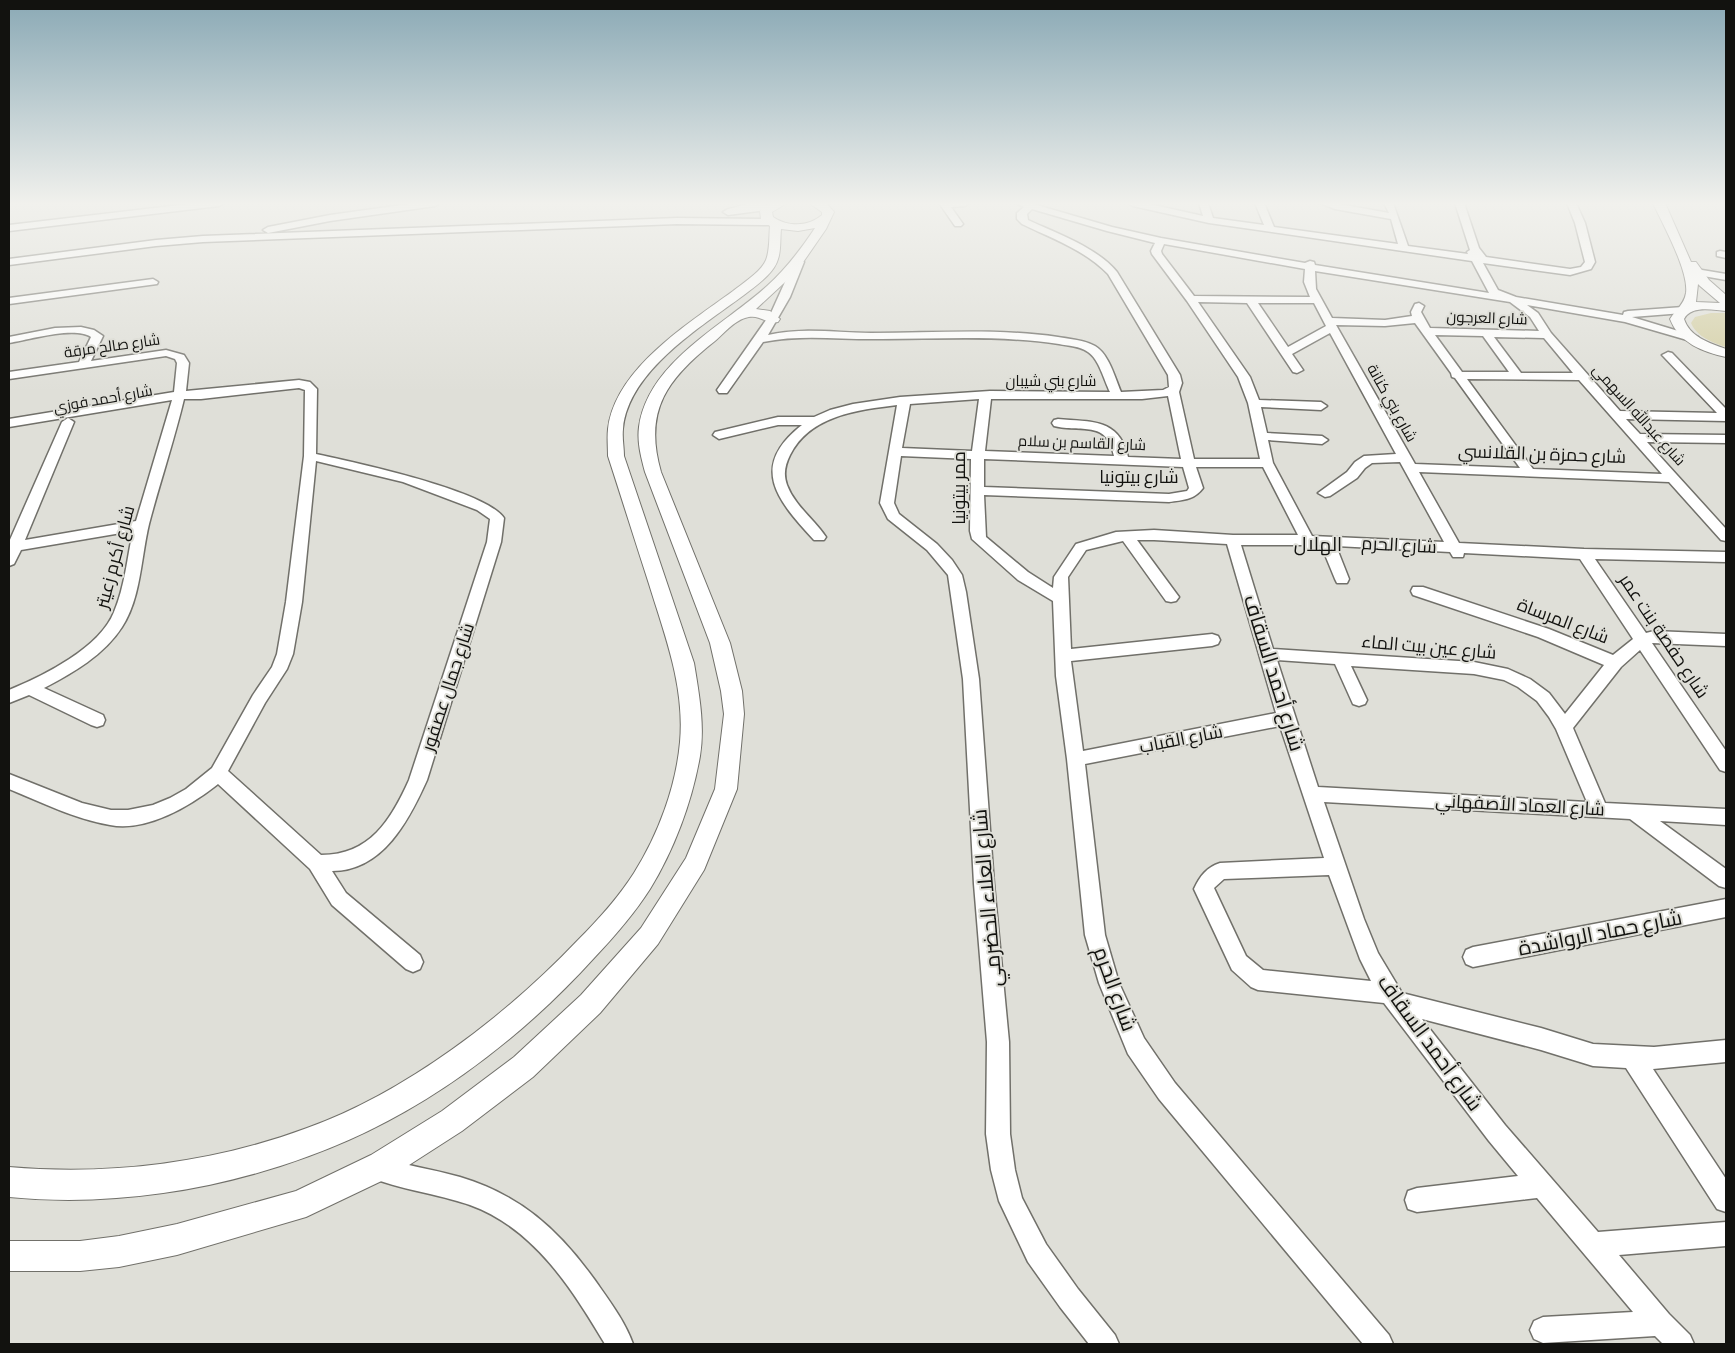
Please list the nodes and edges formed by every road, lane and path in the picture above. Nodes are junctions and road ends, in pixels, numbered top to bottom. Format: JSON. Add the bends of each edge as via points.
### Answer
{"nodes":[{"id":1,"x":766,"y":266,"type":"edge"},
{"id":2,"x":787,"y":266,"type":"edge"},
{"id":3,"x":793,"y":266,"type":"edge"},
{"id":4,"x":1105,"y":266,"type":"edge"},
{"id":5,"x":1166,"y":266,"type":"edge"},
{"id":6,"x":1310,"y":266,"type":"edge"},
{"id":7,"x":1317,"y":266,"type":"edge"},
{"id":8,"x":1483,"y":266,"type":"edge"},
{"id":9,"x":1503,"y":266,"type":"edge"},
{"id":10,"x":1524,"y":266,"type":"edge"},
{"id":11,"x":1589,"y":266,"type":"edge"},
{"id":12,"x":1687,"y":266,"type":"edge"},
{"id":13,"x":1693,"y":266,"type":"edge"},
{"id":14,"x":1696,"y":272,"type":"junction"},
{"id":15,"x":1726,"y":277,"type":"edge"},
{"id":16,"x":1490,"y":281,"type":"junction"},
{"id":17,"x":153,"y":282,"type":"dead end"},
{"id":18,"x":1428,"y":283,"type":"junction"},
{"id":19,"x":1191,"y":299,"type":"junction"},
{"id":20,"x":1520,"y":299,"type":"junction"},
{"id":21,"x":1251,"y":300,"type":"junction"},
{"id":22,"x":1316,"y":300,"type":"junction"},
{"id":23,"x":9,"y":301,"type":"edge"},
{"id":24,"x":1726,"y":301,"type":"edge"},
{"id":25,"x":1419,"y":306,"type":"dead end"},
{"id":26,"x":1558,"y":306,"type":"junction"},
{"id":27,"x":1726,"y":308,"type":"edge"},
{"id":28,"x":1685,"y":310,"type":"junction"},
{"id":29,"x":1535,"y":313,"type":"junction"},
{"id":30,"x":740,"y":315,"type":"junction"},
{"id":31,"x":773,"y":319,"type":"junction"},
{"id":32,"x":1418,"y":319,"type":"junction"},
{"id":33,"x":1331,"y":324,"type":"junction"},
{"id":34,"x":1427,"y":331,"type":"junction"},
{"id":35,"x":796,"y":333,"type":"junction"},
{"id":36,"x":1486,"y":333,"type":"junction"},
{"id":37,"x":1547,"y":335,"type":"junction"},
{"id":38,"x":1694,"y":339,"type":"junction"},
{"id":39,"x":9,"y":340,"type":"edge"},
{"id":40,"x":760,"y":340,"type":"junction"},
{"id":41,"x":1287,"y":352,"type":"junction"},
{"id":42,"x":1725,"y":353,"type":"edge"},
{"id":43,"x":1668,"y":355,"type":"dead end"},
{"id":44,"x":83,"y":365,"type":"junction"},
{"id":45,"x":1297,"y":370,"type":"dead end"},
{"id":46,"x":1456,"y":374,"type":"junction"},
{"id":47,"x":9,"y":376,"type":"edge"},
{"id":48,"x":1518,"y":376,"type":"junction"},
{"id":49,"x":1582,"y":377,"type":"junction"},
{"id":50,"x":723,"y":390,"type":"dead end"},
{"id":51,"x":1173,"y":391,"type":"junction"},
{"id":52,"x":1117,"y":395,"type":"junction"},
{"id":53,"x":985,"y":396,"type":"junction"},
{"id":54,"x":178,"y":399,"type":"junction"},
{"id":55,"x":904,"y":401,"type":"junction"},
{"id":56,"x":1254,"y":403,"type":"junction"},
{"id":57,"x":1321,"y":406,"type":"dead end"},
{"id":58,"x":1618,"y":416,"type":"junction"},
{"id":59,"x":1726,"y":416,"type":"edge"},
{"id":60,"x":816,"y":421,"type":"junction"},
{"id":61,"x":68,"y":422,"type":"junction"},
{"id":62,"x":9,"y":423,"type":"edge"},
{"id":63,"x":1058,"y":423,"type":"dead end"},
{"id":64,"x":9,"y":431,"type":"edge"},
{"id":65,"x":719,"y":435,"type":"dead end"},
{"id":66,"x":1261,"y":436,"type":"junction"},
{"id":67,"x":1637,"y":438,"type":"junction"},
{"id":68,"x":1726,"y":439,"type":"edge"},
{"id":69,"x":1322,"y":440,"type":"dead end"},
{"id":70,"x":896,"y":452,"type":"junction"},
{"id":71,"x":310,"y":456,"type":"junction"},
{"id":72,"x":978,"y":456,"type":"junction"},
{"id":73,"x":1122,"y":461,"type":"junction"},
{"id":74,"x":1188,"y":463,"type":"junction"},
{"id":75,"x":1267,"y":463,"type":"junction"},
{"id":76,"x":1406,"y":463,"type":"junction"},
{"id":77,"x":1529,"y":472,"type":"junction"},
{"id":78,"x":1674,"y":478,"type":"junction"},
{"id":79,"x":978,"y":491,"type":"junction"},
{"id":80,"x":1325,"y":493,"type":"dead end"},
{"id":81,"x":142,"y":525,"type":"junction"},
{"id":82,"x":819,"y":537,"type":"dead end"},
{"id":83,"x":1725,"y":539,"type":"edge"},
{"id":84,"x":1130,"y":541,"type":"junction"},
{"id":85,"x":1234,"y":543,"type":"junction"},
{"id":86,"x":1311,"y":544,"type":"junction"},
{"id":87,"x":1328,"y":545,"type":"junction"},
{"id":88,"x":12,"y":547,"type":"edge"},
{"id":89,"x":1456,"y":551,"type":"junction"},
{"id":90,"x":1076,"y":553,"type":"junction"},
{"id":91,"x":1592,"y":557,"type":"junction"},
{"id":92,"x":1726,"y":557,"type":"edge"},
{"id":93,"x":9,"y":561,"type":"edge"},
{"id":94,"x":1726,"y":564,"type":"edge"},
{"id":95,"x":1342,"y":578,"type":"dead end"},
{"id":96,"x":1418,"y":591,"type":"dead end"},
{"id":97,"x":1171,"y":597,"type":"dead end"},
{"id":98,"x":1060,"y":599,"type":"junction"},
{"id":99,"x":1648,"y":639,"type":"junction"},
{"id":100,"x":1212,"y":640,"type":"dead end"},
{"id":101,"x":1726,"y":640,"type":"edge"},
{"id":102,"x":1268,"y":654,"type":"junction"},
{"id":103,"x":1063,"y":656,"type":"junction"},
{"id":104,"x":1340,"y":658,"type":"junction"},
{"id":105,"x":1616,"y":663,"type":"junction"},
{"id":106,"x":31,"y":689,"type":"junction"},
{"id":107,"x":9,"y":697,"type":"edge"},
{"id":108,"x":1359,"y":700,"type":"dead end"},
{"id":109,"x":1286,"y":718,"type":"junction"},
{"id":110,"x":97,"y":720,"type":"dead end"},
{"id":111,"x":1564,"y":727,"type":"junction"},
{"id":112,"x":1726,"y":747,"type":"edge"},
{"id":113,"x":1076,"y":759,"type":"junction"},
{"id":114,"x":1726,"y":765,"type":"edge"},
{"id":115,"x":218,"y":773,"type":"junction"},
{"id":116,"x":9,"y":781,"type":"edge"},
{"id":117,"x":1313,"y":794,"type":"junction"},
{"id":118,"x":1598,"y":809,"type":"junction"},
{"id":119,"x":1634,"y":812,"type":"junction"},
{"id":120,"x":1726,"y":817,"type":"edge"},
{"id":121,"x":318,"y":863,"type":"junction"},
{"id":122,"x":1337,"y":866,"type":"junction"},
{"id":123,"x":1726,"y":880,"type":"edge"},
{"id":124,"x":1726,"y":908,"type":"edge"},
{"id":125,"x":1473,"y":957,"type":"dead end"},
{"id":126,"x":413,"y":962,"type":"dead end"},
{"id":127,"x":1392,"y":998,"type":"junction"},
{"id":128,"x":1726,"y":1051,"type":"edge"},
{"id":129,"x":1632,"y":1057,"type":"junction"},
{"id":130,"x":375,"y":1168,"type":"junction"},
{"id":131,"x":9,"y":1182,"type":"edge"},
{"id":132,"x":1542,"y":1185,"type":"junction"},
{"id":133,"x":1417,"y":1200,"type":"dead end"},
{"id":134,"x":1726,"y":1200,"type":"edge"},
{"id":135,"x":1726,"y":1234,"type":"edge"},
{"id":136,"x":1594,"y":1245,"type":"junction"},
{"id":137,"x":9,"y":1256,"type":"edge"},
{"id":138,"x":1660,"y":1323,"type":"junction"},
{"id":139,"x":1543,"y":1330,"type":"dead end"},
{"id":140,"x":620,"y":1344,"type":"edge"},
{"id":141,"x":1106,"y":1344,"type":"edge"},
{"id":142,"x":1380,"y":1344,"type":"edge"},
{"id":143,"x":1681,"y":1344,"type":"edge"}],
"edges":[{"from":1,"to":131,"type":"main road","via":[[754,280],[648,366],[630,387],[617,416],[613,442],[616,456],[684,664],[690,734],[689,755],[669,824],[642,881],[617,916],[567,972],[469,1053],[364,1117],[312,1141],[180,1176],[96,1186]]},
{"from":2,"to":30,"type":"main road","via":[[778,285]]},
{"from":3,"to":31,"type":"street","via":[[790,287]]},
{"from":4,"to":51,"type":"street","via":[[1112,272],[1174,374],[1176,383]]},
{"from":5,"to":19,"type":"street"},
{"from":6,"to":22,"type":"street","name":"شارع بني كنانة","via":[[1309,282]]},
{"from":7,"to":18,"type":"street"},
{"from":8,"to":16,"type":"street"},
{"from":9,"to":16,"type":"street"},
{"from":10,"to":11,"type":"street","via":[[1570,272]]},
{"from":12,"to":28,"type":"main road","via":[[1694,284]]},
{"from":13,"to":14,"type":"main road"},
{"from":14,"to":15,"type":"street"},
{"from":14,"to":24,"type":"main road","via":[[1716,295]]},
{"from":16,"to":18,"type":"street","via":[[1476,289]]},
{"from":16,"to":20,"type":"street"},
{"from":16,"to":20,"type":"street"},
{"from":17,"to":23,"type":"street"},
{"from":18,"to":20,"type":"street"},
{"from":19,"to":21,"type":"street"},
{"from":19,"to":56,"type":"street","via":[[1244,377]]},
{"from":20,"to":26,"type":"street"},
{"from":20,"to":28,"type":"street","via":[[1627,314]]},
{"from":20,"to":29,"type":"street","name":"شارع عبدالله السهمي"},
{"from":20,"to":29,"type":"street","name":"شارع عبدالله السهمي"},
{"from":21,"to":22,"type":"street"},
{"from":21,"to":41,"type":"street"},
{"from":22,"to":33,"type":"street","name":"شارع بني كنانة"},
{"from":25,"to":32,"type":"street","via":[[1416,312]]},
{"from":26,"to":29,"type":"street"},
{"from":26,"to":38,"type":"street","via":[[1627,319]]},
{"from":27,"to":28,"type":"main road","via":[[1703,306]]},
{"from":28,"to":38,"type":"main road","via":[[1677,316],[1677,323]]},
{"from":29,"to":37,"type":"street","name":"شارع عبدالله السهمي"},
{"from":30,"to":31,"type":"main road","via":[[756,312]]},
{"from":30,"to":130,"type":"main road","via":[[672,373],[653,403],[646,428],[649,458],[726,664],[731,690],[734,732],[727,785],[702,849],[668,911],[638,951],[560,1036],[447,1125]]},
{"from":31,"to":35,"type":"street","via":[[780,328]]},
{"from":31,"to":40,"type":"street"},
{"from":32,"to":33,"type":"street"},
{"from":32,"to":34,"type":"street"},
{"from":33,"to":41,"type":"street"},
{"from":33,"to":76,"type":"street","name":"شارع بني كنانة"},
{"from":34,"to":36,"type":"street","name":"شارع العرجون"},
{"from":34,"to":46,"type":"street"},
{"from":35,"to":40,"type":"street"},
{"from":35,"to":52,"type":"street","via":[[867,336],[987,334],[1062,341],[1086,346],[1096,352]]},
{"from":36,"to":37,"type":"street","name":"شارع العرجون"},
{"from":36,"to":48,"type":"street"},
{"from":37,"to":49,"type":"street","name":"شارع عبدالله السهمي"},
{"from":38,"to":42,"type":"main road"},
{"from":39,"to":44,"type":"street","via":[[89,330],[97,336]]},
{"from":40,"to":50,"type":"street"},
{"from":41,"to":45,"type":"street"},
{"from":43,"to":59,"type":"street"},
{"from":44,"to":47,"type":"street","name":"شارع صالح مرقة"},
{"from":44,"to":54,"type":"street","name":"شارع صالح مرقة","via":[[176,354],[183,363]]},
{"from":46,"to":48,"type":"street"},
{"from":46,"to":77,"type":"street"},
{"from":48,"to":49,"type":"street"},
{"from":49,"to":58,"type":"street","name":"شارع عبدالله السهمي"},
{"from":51,"to":52,"type":"street","name":"شارع بني شيبان"},
{"from":51,"to":74,"type":"street","name":"شارع بيتونيا"},
{"from":52,"to":53,"type":"street","name":"شارع بني شيبان"},
{"from":53,"to":55,"type":"street","name":"شارع بني شيبان"},
{"from":53,"to":72,"type":"street","name":"ممر بيتونيا"},
{"from":54,"to":61,"type":"street","name":"شارع أحمد فوزي"},
{"from":54,"to":62,"type":"street","name":"شارع أحمد فوزي"},
{"from":54,"to":71,"type":"street","name":"شارع أحمد فوزي","via":[[306,385],[311,389],[312,398]]},
{"from":54,"to":81,"type":"street","name":"شارع أكرم زعيتر"},
{"from":55,"to":60,"type":"street","name":"شارع بني شيبان","via":[[856,406]]},
{"from":55,"to":70,"type":"street"},
{"from":56,"to":57,"type":"street"},
{"from":56,"to":66,"type":"street"},
{"from":58,"to":59,"type":"street"},
{"from":58,"to":67,"type":"street","name":"شارع عبدالله السهمي"},
{"from":60,"to":65,"type":"street","via":[[778,421]]},
{"from":60,"to":82,"type":"street","name":"شارع بني شيبان","via":[[790,443],[782,456],[778,476],[800,516]]},
{"from":61,"to":64,"type":"street","name":"شارع أحمد فوزي"},
{"from":61,"to":88,"type":"street"},
{"from":63,"to":73,"type":"street","via":[[1107,430],[1116,439]]},
{"from":66,"to":69,"type":"street"},
{"from":66,"to":75,"type":"street"},
{"from":67,"to":68,"type":"street"},
{"from":67,"to":78,"type":"street","name":"شارع عبدالله السهمي"},
{"from":70,"to":72,"type":"street","name":"شارع القاسم بن سلام"},
{"from":70,"to":141,"type":"street","name":"شارع العلاء الحضرمي","via":[[888,509],[947,563],[955,575],[959,592],[970,679],[995,999],[998,1134],[1003,1170],[1011,1201],[1037,1253]]},
{"from":71,"to":115,"type":"street","via":[[285,654]]},
{"from":71,"to":121,"type":"street","name":"شارع جمال عصفور","via":[[437,489],[491,513],[497,518],[498,527],[418,780],[403,813],[385,838],[363,856],[345,862]]},
{"from":72,"to":73,"type":"street","name":"شارع القاسم بن سلام"},
{"from":72,"to":79,"type":"street","name":"ممر بيتونيا"},
{"from":73,"to":74,"type":"street","name":"شارع القاسم بن سلام"},
{"from":74,"to":75,"type":"street","name":"شارع القاسم بن سلام"},
{"from":74,"to":79,"type":"street","name":"شارع بيتونيا","via":[[1195,491],[1182,497]]},
{"from":75,"to":86,"type":"street"},
{"from":76,"to":77,"type":"street","name":"شارع حمزة بن القلانسي"},
{"from":76,"to":80,"type":"street","via":[[1369,459]]},
{"from":76,"to":89,"type":"street","name":"شارع بني كنانة"},
{"from":77,"to":78,"type":"street","name":"شارع حمزة بن القلانسي"},
{"from":78,"to":83,"type":"street","name":"شارع عبدالله السهمي"},
{"from":79,"to":98,"type":"street","name":"ممر بيتونيا","via":[[979,539],[1023,576]]},
{"from":81,"to":88,"type":"street"},
{"from":81,"to":106,"type":"street","name":"شارع أكرم زعيتر","via":[[117,623],[96,647]]},
{"from":84,"to":85,"type":"street","name":"شارع الحرم"},
{"from":84,"to":90,"type":"street","name":"شارع الحرم","via":[[1097,545]]},
{"from":84,"to":97,"type":"street"},
{"from":85,"to":86,"type":"street","name":"شارع الحرم"},
{"from":85,"to":90,"type":"street","name":"شارع الحرم","via":[[1154,535],[1116,536],[1089,543]]},
{"from":85,"to":102,"type":"street","name":"شارع أحمد السقاف"},
{"from":86,"to":87,"type":"street","name":"شارع الحرم"},
{"from":87,"to":89,"type":"street","name":"شارع الحرم"},
{"from":87,"to":95,"type":"street"},
{"from":88,"to":93,"type":"street"},
{"from":89,"to":91,"type":"street","name":"شارع الحرم"},
{"from":90,"to":98,"type":"street","name":"شارع الحرم","via":[[1061,577]]},
{"from":91,"to":92,"type":"street","name":"شارع الحرم"},
{"from":91,"to":94,"type":"street","name":"شارع الحرم"},
{"from":91,"to":99,"type":"street","name":"شارع حفصة بنت عمر"},
{"from":96,"to":105,"type":"street","name":"شارع المرساة"},
{"from":98,"to":103,"type":"street","name":"شارع الحرم"},
{"from":99,"to":101,"type":"street"},
{"from":99,"to":105,"type":"street"},
{"from":99,"to":112,"type":"street","name":"شارع حفصة بنت عمر"},
{"from":99,"to":114,"type":"street","name":"شارع حفصة بنت عمر"},
{"from":100,"to":103,"type":"street"},
{"from":102,"to":104,"type":"street","name":"شارع عين بيت الماء"},
{"from":102,"to":109,"type":"street","name":"شارع أحمد السقاف"},
{"from":103,"to":113,"type":"street","name":"شارع الحرم"},
{"from":104,"to":108,"type":"street"},
{"from":104,"to":111,"type":"street","name":"شارع عين بيت الماء","via":[[1474,668],[1508,675],[1543,697]]},
{"from":105,"to":111,"type":"street","name":"شارع المرساة"},
{"from":106,"to":107,"type":"street","name":"شارع أكرم زعيتر"},
{"from":106,"to":110,"type":"street"},
{"from":109,"to":113,"type":"street","name":"شارع القباب"},
{"from":109,"to":117,"type":"street","name":"شارع أحمد السقاف"},
{"from":111,"to":118,"type":"street","name":"شارع عين بيت الماء"},
{"from":113,"to":142,"type":"street","name":"شارع الحرم","via":[[1095,935],[1109,983],[1136,1046],[1167,1091]]},
{"from":115,"to":116,"type":"street","via":[[171,806],[128,818],[112,818],[80,810]]},
{"from":115,"to":121,"type":"street"},
{"from":117,"to":118,"type":"street","name":"شارع العماد الأصفهاني"},
{"from":117,"to":122,"type":"street","name":"شارع أحمد السقاف"},
{"from":118,"to":119,"type":"street","name":"شارع العماد الأصفهاني"},
{"from":119,"to":120,"type":"street","name":"شارع العماد الأصفهاني"},
{"from":119,"to":123,"type":"street"},
{"from":121,"to":126,"type":"street","via":[[339,899]]},
{"from":122,"to":127,"type":"street","name":"شارع أحمد السقاف","via":[[1370,959]]},
{"from":122,"to":127,"type":"street","via":[[1220,871],[1207,882],[1204,890],[1239,963],[1258,980]]},
{"from":124,"to":125,"type":"street","name":"شارع حماد الرواشدة"},
{"from":127,"to":129,"type":"street","via":[[1593,1056]]},
{"from":127,"to":132,"type":"street","name":"شارع أحمد السقاف","via":[[1497,1133]]},
{"from":128,"to":129,"type":"street"},
{"from":129,"to":134,"type":"street"},
{"from":130,"to":137,"type":"main road","via":[[316,1198],[196,1235],[121,1252]]},
{"from":130,"to":140,"type":"street","via":[[408,1179],[473,1193],[520,1217],[569,1264]]},
{"from":132,"to":133,"type":"street"},
{"from":132,"to":136,"type":"street","name":"شارع أحمد السقاف"},
{"from":135,"to":136,"type":"street"},
{"from":136,"to":138,"type":"street","name":"شارع أحمد السقاف"},
{"from":138,"to":139,"type":"street"},
{"from":138,"to":143,"type":"street","name":"شارع أحمد السقاف"}]}
